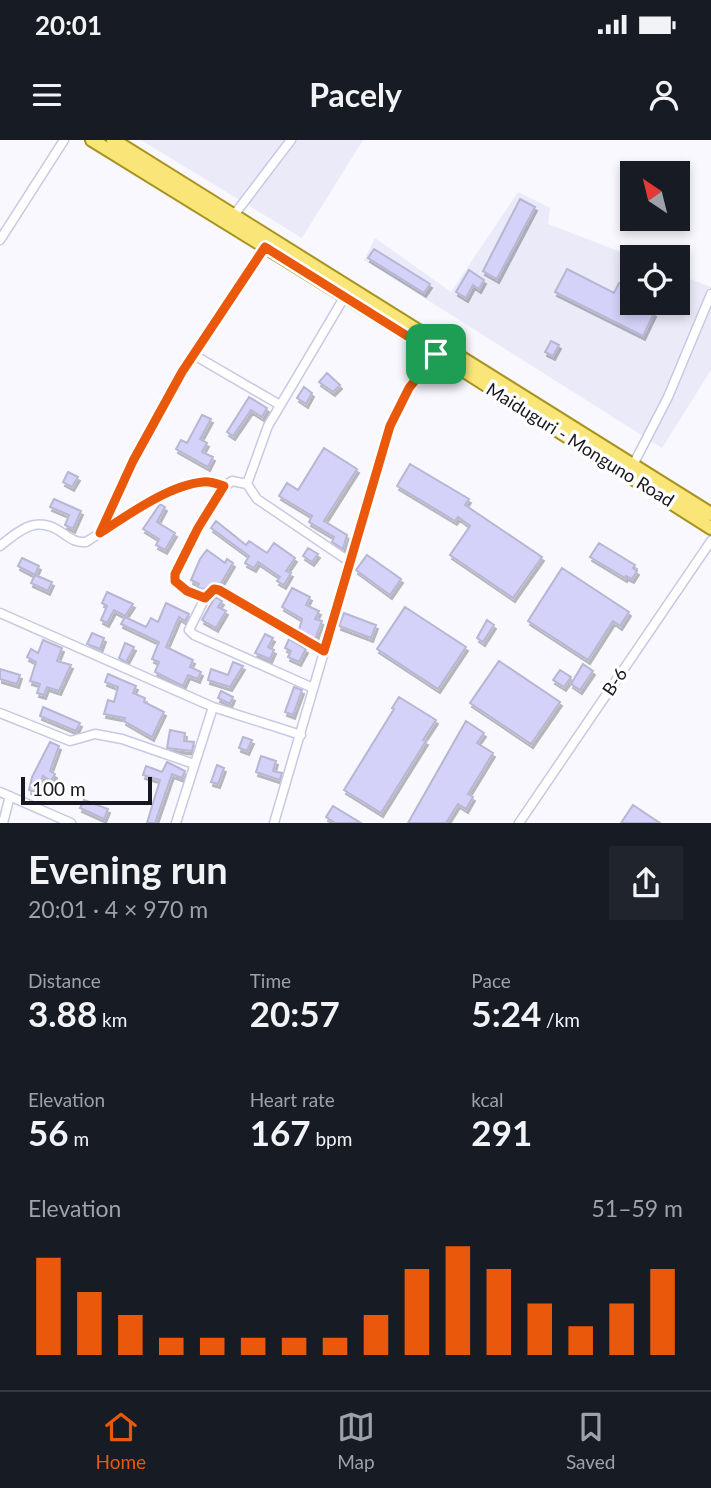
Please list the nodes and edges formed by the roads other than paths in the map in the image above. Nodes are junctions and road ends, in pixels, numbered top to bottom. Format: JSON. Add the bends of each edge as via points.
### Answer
{"nodes":[{"id":1,"x":64,"y":140,"type":"edge"},
{"id":2,"x":92,"y":140,"type":"edge"},
{"id":3,"x":113,"y":140,"type":"edge"},
{"id":4,"x":291,"y":140,"type":"edge"},
{"id":5,"x":233,"y":215,"type":"junction"},
{"id":6,"x":0,"y":240,"type":"edge"},
{"id":7,"x":265,"y":247,"type":"junction"},
{"id":8,"x":711,"y":294,"type":"edge"},
{"id":9,"x":345,"y":296,"type":"junction"},
{"id":10,"x":436,"y":354,"type":"junction"},
{"id":11,"x":194,"y":355,"type":"junction"},
{"id":12,"x":280,"y":405,"type":"junction"},
{"id":13,"x":633,"y":465,"type":"junction"},
{"id":14,"x":247,"y":484,"type":"junction"},
{"id":15,"x":224,"y":486,"type":"junction"},
{"id":16,"x":711,"y":514,"type":"edge"},
{"id":17,"x":711,"y":528,"type":"edge"},
{"id":18,"x":100,"y":533,"type":"junction"},
{"id":19,"x":711,"y":541,"type":"edge"},
{"id":20,"x":0,"y":546,"type":"edge"},
{"id":21,"x":350,"y":562,"type":"junction"},
{"id":22,"x":205,"y":598,"type":"junction"},
{"id":23,"x":0,"y":613,"type":"edge"},
{"id":24,"x":324,"y":651,"type":"junction"},
{"id":25,"x":313,"y":688,"type":"junction"},
{"id":26,"x":213,"y":707,"type":"junction"},
{"id":27,"x":0,"y":713,"type":"edge"},
{"id":28,"x":301,"y":735,"type":"junction"},
{"id":29,"x":194,"y":764,"type":"junction"},
{"id":30,"x":0,"y":792,"type":"edge"},
{"id":31,"x":10,"y":796,"type":"junction"},
{"id":32,"x":4,"y":823,"type":"edge"},
{"id":33,"x":71,"y":823,"type":"edge"},
{"id":34,"x":176,"y":823,"type":"edge"},
{"id":35,"x":274,"y":823,"type":"edge"},
{"id":36,"x":519,"y":823,"type":"edge"}],
"edges":[{"from":1,"to":6,"type":"street"},
{"from":2,"to":7,"type":"main road","name":"Maiduguri - Monguno Road"},
{"from":3,"to":5,"type":"main road","name":"Maiduguri - Monguno Road"},
{"from":4,"to":5,"type":"street"},
{"from":5,"to":13,"type":"main road","name":"Maiduguri - Monguno Road"},
{"from":7,"to":9,"type":"main road","name":"Maiduguri - Monguno Road"},
{"from":7,"to":11,"type":"street"},
{"from":8,"to":13,"type":"street","via":[[668,397]]},
{"from":9,"to":10,"type":"main road","name":"Maiduguri - Monguno Road"},
{"from":9,"to":12,"type":"street"},
{"from":10,"to":17,"type":"main road","name":"Maiduguri - Monguno Road"},
{"from":10,"to":21,"type":"street","via":[[409,388],[390,426]]},
{"from":11,"to":12,"type":"street"},
{"from":11,"to":18,"type":"street","via":[[133,461]]},
{"from":12,"to":14,"type":"street"},
{"from":13,"to":16,"type":"main road","name":"Maiduguri - Monguno Road"},
{"from":14,"to":15,"type":"street","via":[[232,481]]},
{"from":14,"to":21,"type":"street","via":[[257,499]]},
{"from":15,"to":18,"type":"street","via":[[204,481],[174,491]]},
{"from":15,"to":22,"type":"street","via":[[175,574],[180,586]]},
{"from":18,"to":20,"type":"street","via":[[77,543],[57,529],[34,523]]},
{"from":19,"to":36,"type":"street","name":"B-6"},
{"from":21,"to":24,"type":"street"},
{"from":22,"to":24,"type":"street","via":[[219,590]]},
{"from":22,"to":25,"type":"street","via":[[189,630],[194,635]]},
{"from":23,"to":26,"type":"street"},
{"from":24,"to":25,"type":"street"},
{"from":25,"to":28,"type":"street"},
{"from":26,"to":28,"type":"street"},
{"from":26,"to":29,"type":"street"},
{"from":27,"to":29,"type":"street","via":[[70,741],[95,734],[122,738]]},
{"from":28,"to":35,"type":"street"},
{"from":29,"to":34,"type":"street"},
{"from":30,"to":31,"type":"street"},
{"from":31,"to":32,"type":"street"},
{"from":31,"to":33,"type":"street"}]}
